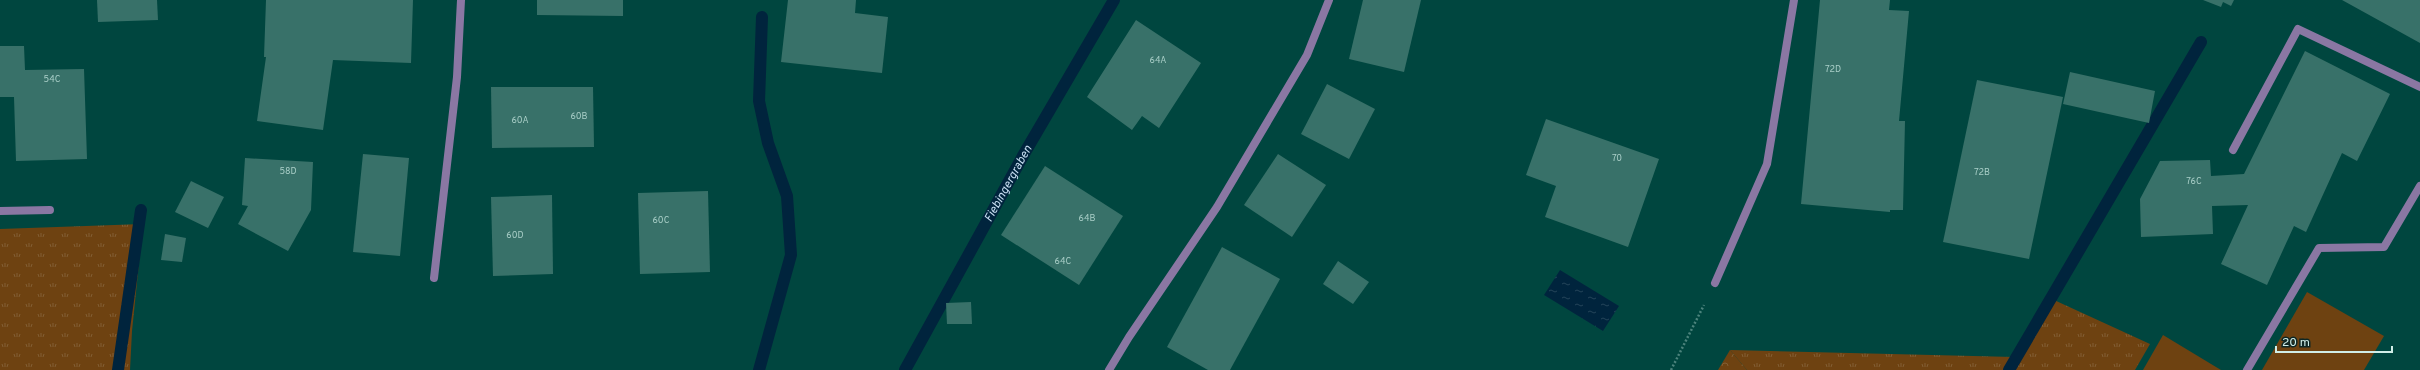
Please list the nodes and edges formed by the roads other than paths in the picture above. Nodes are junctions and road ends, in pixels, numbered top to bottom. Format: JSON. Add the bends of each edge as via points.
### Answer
{"nodes":[{"id":1,"x":461,"y":0,"type":"edge"},
{"id":2,"x":1329,"y":0,"type":"edge"},
{"id":3,"x":1794,"y":0,"type":"edge"},
{"id":4,"x":2420,"y":87,"type":"edge"},
{"id":5,"x":2233,"y":150,"type":"dead end"},
{"id":6,"x":2420,"y":186,"type":"edge"},
{"id":7,"x":50,"y":210,"type":"dead end"},
{"id":8,"x":0,"y":211,"type":"edge"},
{"id":9,"x":434,"y":278,"type":"dead end"},
{"id":10,"x":1715,"y":283,"type":"road end"},
{"id":11,"x":1109,"y":370,"type":"edge"},
{"id":12,"x":2246,"y":370,"type":"edge"}],
"edges":[{"from":1,"to":9,"type":"lane","via":[[456,76]]},
{"from":2,"to":11,"type":"lane","via":[[1307,55],[1225,194]]},
{"from":3,"to":10,"type":"lane","via":[[1767,164]]},
{"from":4,"to":5,"type":"lane","via":[[2298,30]]},
{"from":6,"to":12,"type":"lane","via":[[2384,247],[2319,248]]},
{"from":7,"to":8,"type":"lane"}]}
